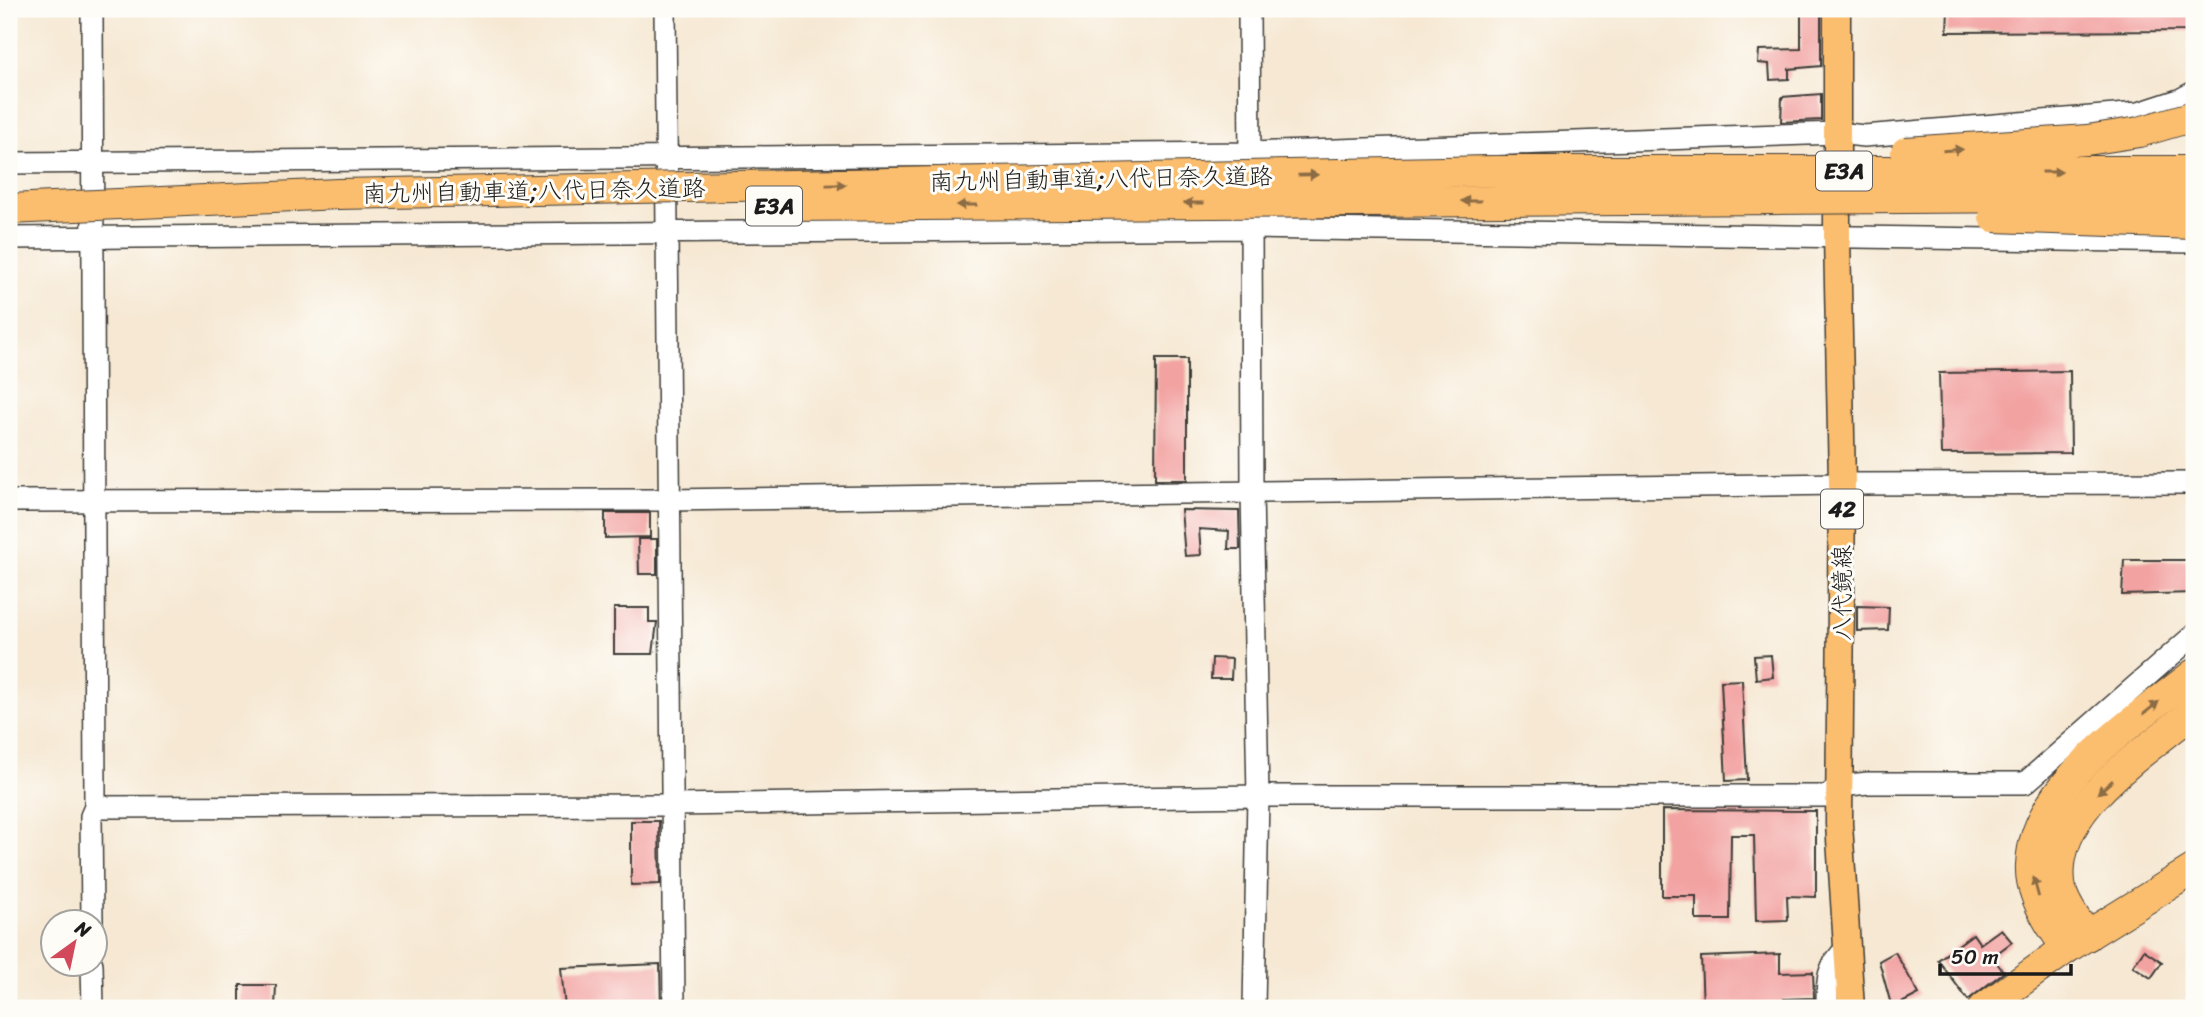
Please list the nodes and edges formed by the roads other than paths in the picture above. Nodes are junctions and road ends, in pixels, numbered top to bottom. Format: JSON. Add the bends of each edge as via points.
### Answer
{"nodes":[{"id":1,"x":92,"y":9,"type":"edge"},
{"id":2,"x":665,"y":9,"type":"edge"},
{"id":3,"x":1249,"y":9,"type":"edge"},
{"id":4,"x":1838,"y":9,"type":"edge"},
{"id":5,"x":2194,"y":92,"type":"edge"},
{"id":6,"x":2194,"y":116,"type":"edge"},
{"id":7,"x":1838,"y":133,"type":"junction"},
{"id":8,"x":1250,"y":153,"type":"junction"},
{"id":9,"x":665,"y":158,"type":"junction"},
{"id":10,"x":93,"y":162,"type":"junction"},
{"id":11,"x":9,"y":163,"type":"edge"},
{"id":12,"x":1493,"y":171,"type":"junction"},
{"id":13,"x":2194,"y":171,"type":"edge"},
{"id":14,"x":2194,"y":196,"type":"edge"},
{"id":15,"x":1539,"y":201,"type":"junction"},
{"id":16,"x":9,"y":211,"type":"edge"},
{"id":17,"x":2194,"y":224,"type":"edge"},
{"id":18,"x":1251,"y":228,"type":"junction"},
{"id":19,"x":665,"y":233,"type":"junction"},
{"id":20,"x":1837,"y":235,"type":"junction"},
{"id":21,"x":9,"y":238,"type":"edge"},
{"id":22,"x":92,"y":238,"type":"junction"},
{"id":23,"x":2194,"y":243,"type":"edge"},
{"id":24,"x":2194,"y":483,"type":"edge"},
{"id":25,"x":1842,"y":484,"type":"junction"},
{"id":26,"x":1252,"y":492,"type":"junction"},
{"id":27,"x":93,"y":500,"type":"junction"},
{"id":28,"x":668,"y":500,"type":"junction"},
{"id":29,"x":9,"y":501,"type":"edge"},
{"id":30,"x":2194,"y":635,"type":"edge"},
{"id":31,"x":2194,"y":674,"type":"edge"},
{"id":32,"x":2194,"y":711,"type":"edge"},
{"id":33,"x":1840,"y":786,"type":"junction"},
{"id":34,"x":1258,"y":796,"type":"junction"},
{"id":35,"x":674,"y":805,"type":"junction"},
{"id":36,"x":95,"y":807,"type":"junction"},
{"id":37,"x":2194,"y":869,"type":"edge"},
{"id":38,"x":92,"y":908,"type":"edge"},
{"id":39,"x":2077,"y":942,"type":"junction"},
{"id":40,"x":1847,"y":948,"type":"junction"},
{"id":41,"x":92,"y":978,"type":"edge"},
{"id":42,"x":93,"y":1008,"type":"edge"},
{"id":43,"x":674,"y":1008,"type":"edge"},
{"id":44,"x":1254,"y":1008,"type":"edge"},
{"id":45,"x":1827,"y":1008,"type":"edge"},
{"id":46,"x":1851,"y":1008,"type":"edge"},
{"id":47,"x":1984,"y":1008,"type":"edge"}],
"edges":[{"from":1,"to":10,"type":"street"},
{"from":2,"to":9,"type":"street"},
{"from":3,"to":8,"type":"street"},
{"from":4,"to":7,"type":"main road","name":"八代鏡線","number":"42"},
{"from":5,"to":7,"type":"street","via":[[2139,113],[1864,136]]},
{"from":12,"to":6,"type":"highway","one_way":true,"bridge":true,"via":[[1582,161],[1938,151],[2087,140],[2139,132]]},
{"from":7,"to":8,"type":"street"},
{"from":7,"to":20,"type":"main road","name":"八代鏡線","number":"42"},
{"from":8,"to":9,"type":"street"},
{"from":8,"to":18,"type":"street"},
{"from":9,"to":10,"type":"street"},
{"from":9,"to":19,"type":"street"},
{"from":10,"to":11,"type":"street"},
{"from":10,"to":22,"type":"street"},
{"from":12,"to":13,"type":"highway","name":"南九州自動車道;八代日奈久道路","number":"E3A","one_way":true,"bridge":true},
{"from":16,"to":12,"type":"highway","name":"南九州自動車道;八代日奈久道路","number":"E3A","one_way":true,"bridge":true,"via":[[338,194]]},
{"from":14,"to":15,"type":"highway","name":"南九州自動車道;八代日奈久道路","number":"E3A","bridge":true},
{"from":15,"to":16,"type":"highway","name":"南九州自動車道;八代日奈久道路","number":"E3A","one_way":true,"bridge":true,"via":[[795,206],[344,215]]},
{"from":15,"to":17,"type":"highway","bridge":true,"via":[[1605,208]]},
{"from":18,"to":19,"type":"street"},
{"from":18,"to":20,"type":"street"},
{"from":18,"to":26,"type":"street"},
{"from":19,"to":22,"type":"street"},
{"from":19,"to":28,"type":"street"},
{"from":20,"to":23,"type":"street"},
{"from":20,"to":25,"type":"main road","name":"八代鏡線","number":"42"},
{"from":21,"to":22,"type":"street"},
{"from":22,"to":27,"type":"street"},
{"from":24,"to":25,"type":"street"},
{"from":25,"to":26,"type":"street"},
{"from":25,"to":33,"type":"main road","name":"八代鏡線","number":"42"},
{"from":26,"to":28,"type":"street"},
{"from":26,"to":34,"type":"street"},
{"from":27,"to":28,"type":"street"},
{"from":27,"to":29,"type":"street"},
{"from":27,"to":36,"type":"street"},
{"from":28,"to":35,"type":"street"},
{"from":30,"to":33,"type":"street","via":[[2025,783]]},
{"from":39,"to":31,"type":"highway","one_way":true,"via":[[2041,905],[2030,866],[2041,821],[2070,779]]},
{"from":32,"to":39,"type":"highway","one_way":true,"via":[[2085,804],[2067,831],[2058,865],[2061,892]]},
{"from":33,"to":34,"type":"street","via":[[1827,796]]},
{"from":33,"to":40,"type":"main road","name":"八代鏡線","number":"42"},
{"from":34,"to":35,"type":"street"},
{"from":34,"to":44,"type":"street"},
{"from":35,"to":36,"type":"street"},
{"from":35,"to":43,"type":"street"},
{"from":36,"to":38,"type":"street","via":[[91,816]]},
{"from":37,"to":39,"type":"highway"},
{"from":39,"to":47,"type":"highway"},
{"from":40,"to":45,"type":"street","via":[[1834,960],[1827,981]]},
{"from":40,"to":46,"type":"main road","name":"八代鏡線","number":"42"},
{"from":41,"to":42,"type":"street"}]}
